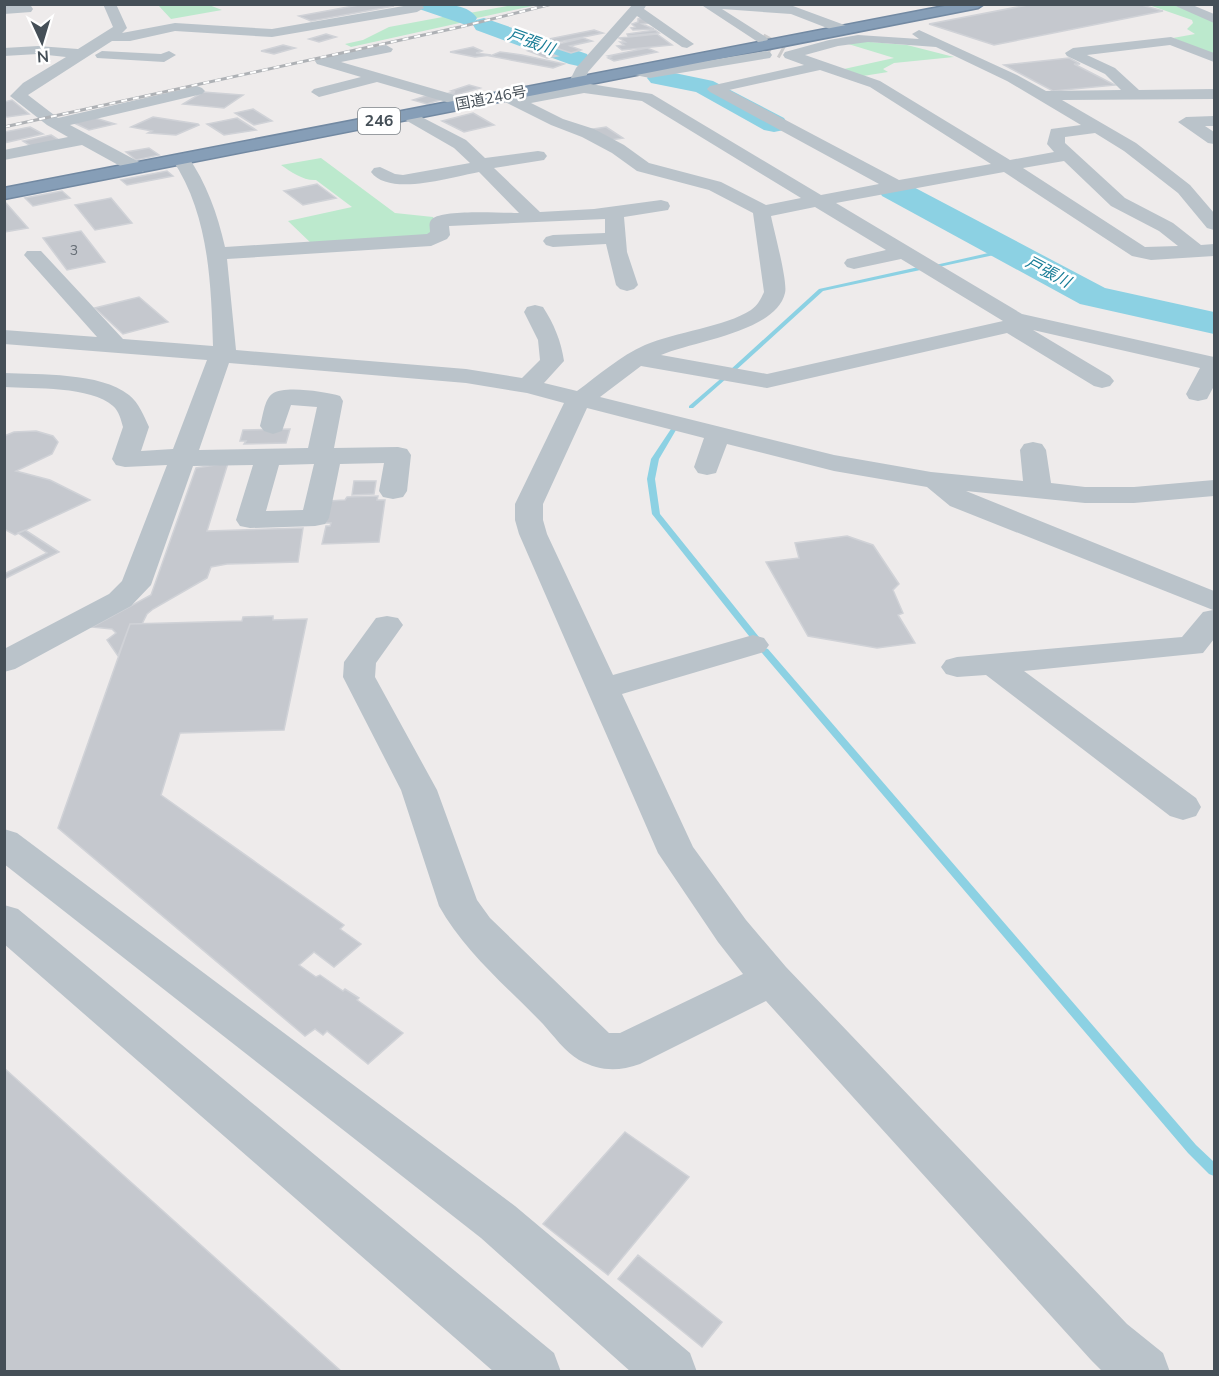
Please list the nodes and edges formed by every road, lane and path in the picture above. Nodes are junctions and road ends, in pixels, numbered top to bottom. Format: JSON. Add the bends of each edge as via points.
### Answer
{"nodes":[{"id":1,"x":109,"y":4,"type":"edge"},
{"id":2,"x":978,"y":4,"type":"edge"},
{"id":3,"x":1177,"y":4,"type":"edge"},
{"id":4,"x":706,"y":5,"type":"edge"},
{"id":5,"x":418,"y":7,"type":"edge"},
{"id":6,"x":638,"y":7,"type":"edge"},
{"id":7,"x":26,"y":9,"type":"dead end"},
{"id":8,"x":4,"y":10,"type":"edge"},
{"id":9,"x":1213,"y":14,"type":"edge"},
{"id":10,"x":886,"y":22,"type":"junction"},
{"id":11,"x":845,"y":30,"type":"junction"},
{"id":12,"x":272,"y":33,"type":"junction"},
{"id":13,"x":109,"y":37,"type":"junction"},
{"id":14,"x":761,"y":40,"type":"tunnel mouth"},
{"id":15,"x":303,"y":42,"type":"dead end"},
{"id":16,"x":939,"y":43,"type":"junction"},
{"id":17,"x":687,"y":44,"type":"dead end"},
{"id":18,"x":386,"y":49,"type":"dead end"},
{"id":19,"x":4,"y":52,"type":"edge"},
{"id":20,"x":81,"y":54,"type":"junction"},
{"id":21,"x":790,"y":55,"type":"junction"},
{"id":22,"x":165,"y":58,"type":"dead end"},
{"id":23,"x":1215,"y":58,"type":"edge"},
{"id":24,"x":822,"y":65,"type":"junction"},
{"id":25,"x":635,"y":71,"type":"junction"},
{"id":26,"x":375,"y":78,"type":"junction"},
{"id":27,"x":864,"y":80,"type":"junction"},
{"id":28,"x":577,"y":82,"type":"junction"},
{"id":29,"x":837,"y":84,"type":"dead end"},
{"id":30,"x":197,"y":91,"type":"dead end"},
{"id":31,"x":319,"y":92,"type":"dead end"},
{"id":32,"x":1215,"y":94,"type":"edge"},
{"id":33,"x":1135,"y":95,"type":"junction"},
{"id":34,"x":11,"y":96,"type":"edge"},
{"id":35,"x":1045,"y":96,"type":"junction"},
{"id":36,"x":510,"y":98,"type":"junction"},
{"id":37,"x":903,"y":102,"type":"junction"},
{"id":38,"x":466,"y":103,"type":"junction"},
{"id":39,"x":882,"y":105,"type":"dead end"},
{"id":40,"x":408,"y":115,"type":"junction"},
{"id":41,"x":1215,"y":121,"type":"edge"},
{"id":42,"x":56,"y":123,"type":"junction"},
{"id":43,"x":1099,"y":128,"type":"junction"},
{"id":44,"x":735,"y":129,"type":"dead end"},
{"id":45,"x":708,"y":133,"type":"junction"},
{"id":46,"x":85,"y":139,"type":"junction"},
{"id":47,"x":1215,"y":139,"type":"edge"},
{"id":48,"x":4,"y":155,"type":"edge"},
{"id":49,"x":1066,"y":155,"type":"junction"},
{"id":50,"x":538,"y":156,"type":"dead end"},
{"id":51,"x":181,"y":159,"type":"junction"},
{"id":52,"x":484,"y":165,"type":"junction"},
{"id":53,"x":1007,"y":166,"type":"junction"},
{"id":54,"x":136,"y":168,"type":"junction"},
{"id":55,"x":380,"y":172,"type":"dead end"},
{"id":56,"x":403,"y":180,"type":"junction"},
{"id":57,"x":366,"y":186,"type":"dead end"},
{"id":58,"x":891,"y":187,"type":"junction"},
{"id":59,"x":4,"y":194,"type":"edge"},
{"id":60,"x":822,"y":201,"type":"junction"},
{"id":61,"x":661,"y":206,"type":"dead end"},
{"id":62,"x":763,"y":212,"type":"junction"},
{"id":63,"x":613,"y":213,"type":"junction"},
{"id":64,"x":882,"y":213,"type":"dead end"},
{"id":65,"x":535,"y":218,"type":"junction"},
{"id":66,"x":856,"y":221,"type":"junction"},
{"id":67,"x":1215,"y":224,"type":"edge"},
{"id":68,"x":826,"y":231,"type":"dead end"},
{"id":69,"x":615,"y":238,"type":"junction"},
{"id":70,"x":553,"y":241,"type":"dead end"},
{"id":71,"x":1195,"y":250,"type":"junction"},
{"id":72,"x":1215,"y":250,"type":"edge"},
{"id":73,"x":906,"y":252,"type":"junction"},
{"id":74,"x":216,"y":254,"type":"junction"},
{"id":75,"x":34,"y":255,"type":"dead end"},
{"id":76,"x":854,"y":263,"type":"dead end"},
{"id":77,"x":627,"y":285,"type":"dead end"},
{"id":78,"x":536,"y":312,"type":"dead end"},
{"id":79,"x":1020,"y":324,"type":"junction"},
{"id":80,"x":4,"y":337,"type":"edge"},
{"id":81,"x":117,"y":346,"type":"junction"},
{"id":82,"x":223,"y":354,"type":"junction"},
{"id":83,"x":637,"y":358,"type":"junction"},
{"id":84,"x":1214,"y":364,"type":"edge"},
{"id":85,"x":4,"y":380,"type":"edge"},
{"id":86,"x":1102,"y":381,"type":"dead end"},
{"id":87,"x":527,"y":386,"type":"junction"},
{"id":88,"x":1198,"y":394,"type":"dead end"},
{"id":89,"x":583,"y":398,"type":"junction"},
{"id":90,"x":273,"y":426,"type":"dead end"},
{"id":91,"x":718,"y":433,"type":"junction"},
{"id":92,"x":1033,"y":450,"type":"dead end"},
{"id":93,"x":426,"y":454,"type":"dead end"},
{"id":94,"x":398,"y":455,"type":"junction"},
{"id":95,"x":268,"y":457,"type":"junction"},
{"id":96,"x":324,"y":457,"type":"junction"},
{"id":97,"x":183,"y":458,"type":"junction"},
{"id":98,"x":707,"y":467,"type":"dead end"},
{"id":99,"x":931,"y":480,"type":"junction"},
{"id":100,"x":1215,"y":488,"type":"edge"},
{"id":101,"x":393,"y":491,"type":"dead end"},
{"id":102,"x":1038,"y":491,"type":"junction"},
{"id":103,"x":1215,"y":601,"type":"edge"},
{"id":104,"x":1215,"y":619,"type":"edge"},
{"id":105,"x":387,"y":625,"type":"dead end"},
{"id":106,"x":753,"y":645,"type":"dead end"},
{"id":107,"x":4,"y":662,"type":"edge"},
{"id":108,"x":993,"y":664,"type":"junction"},
{"id":109,"x":957,"y":667,"type":"dead end"},
{"id":110,"x":603,"y":689,"type":"junction"},
{"id":111,"x":1183,"y":807,"type":"dead end"},
{"id":112,"x":4,"y":843,"type":"edge"},
{"id":113,"x":4,"y":920,"type":"edge"},
{"id":114,"x":771,"y":979,"type":"junction"},
{"id":115,"x":535,"y":1371,"type":"edge"},
{"id":116,"x":671,"y":1371,"type":"edge"},
{"id":117,"x":1144,"y":1371,"type":"edge"}],
"edges":[{"from":1,"to":13,"type":"street","via":[[120,28]]},
{"from":2,"to":10,"type":"highway","name":"国道246号","number":"246"},
{"from":3,"to":9,"type":"street"},
{"from":4,"to":11,"type":"street","via":[[793,10]]},
{"from":4,"to":14,"type":"street"},
{"from":5,"to":12,"type":"street"},
{"from":6,"to":17,"type":"street"},
{"from":6,"to":28,"type":"street","via":[[580,71]]},
{"from":7,"to":8,"type":"street"},
{"from":10,"to":11,"type":"highway","name":"国道246号","number":"246"},
{"from":10,"to":16,"type":"street"},
{"from":11,"to":25,"type":"highway","name":"国道246号","number":"246"},
{"from":12,"to":13,"type":"street","via":[[167,20],[130,37]]},
{"from":12,"to":15,"type":"street"},
{"from":13,"to":20,"type":"street"},
{"from":16,"to":21,"type":"street","via":[[867,38],[837,41]]},
{"from":16,"to":35,"type":"street"},
{"from":18,"to":26,"type":"street","via":[[322,61]]},
{"from":19,"to":20,"type":"street"},
{"from":20,"to":22,"type":"street","via":[[124,63]]},
{"from":20,"to":34,"type":"street"},
{"from":21,"to":24,"type":"street"},
{"from":21,"to":25,"type":"street","via":[[783,52],[650,74]]},
{"from":23,"to":33,"type":"street","via":[[1171,41],[1072,51],[1110,71]]},
{"from":24,"to":27,"type":"street"},
{"from":24,"to":58,"type":"street","via":[[715,89]]},
{"from":25,"to":28,"type":"highway","name":"国道246号","number":"246"},
{"from":26,"to":31,"type":"street"},
{"from":26,"to":38,"type":"street"},
{"from":27,"to":29,"type":"street"},
{"from":27,"to":37,"type":"street"},
{"from":28,"to":36,"type":"highway","name":"国道246号","number":"246"},
{"from":30,"to":42,"type":"street"},
{"from":32,"to":33,"type":"street"},
{"from":33,"to":35,"type":"street"},
{"from":34,"to":42,"type":"street","via":[[26,99]]},
{"from":35,"to":43,"type":"street"},
{"from":36,"to":38,"type":"highway","name":"国道246号","number":"246"},
{"from":36,"to":45,"type":"street","via":[[584,88],[646,96]]},
{"from":36,"to":62,"type":"street","via":[[566,126],[625,144],[643,167],[715,186]]},
{"from":37,"to":39,"type":"street"},
{"from":37,"to":53,"type":"street"},
{"from":38,"to":40,"type":"highway","name":"国道246号","number":"246"},
{"from":40,"to":51,"type":"highway","name":"国道246号","number":"246"},
{"from":40,"to":52,"type":"street","via":[[460,144]]},
{"from":41,"to":47,"type":"street","via":[[1186,122]]},
{"from":42,"to":46,"type":"street"},
{"from":43,"to":49,"type":"street","via":[[1057,133],[1056,144]]},
{"from":43,"to":67,"type":"street","via":[[1164,171]]},
{"from":44,"to":45,"type":"street"},
{"from":45,"to":60,"type":"street"},
{"from":46,"to":48,"type":"street"},
{"from":46,"to":54,"type":"street"},
{"from":49,"to":53,"type":"street"},
{"from":49,"to":71,"type":"street","via":[[1118,202],[1166,227]]},
{"from":50,"to":52,"type":"street"},
{"from":51,"to":54,"type":"highway","name":"国道246号","number":"246"},
{"from":51,"to":74,"type":"street","via":[[198,185]]},
{"from":52,"to":56,"type":"street"},
{"from":52,"to":65,"type":"street"},
{"from":53,"to":58,"type":"street"},
{"from":53,"to":71,"type":"street","via":[[1139,252]]},
{"from":54,"to":59,"type":"highway","name":"国道246号","number":"246"},
{"from":55,"to":56,"type":"street","via":[[390,179]]},
{"from":56,"to":57,"type":"street"},
{"from":58,"to":60,"type":"street"},
{"from":60,"to":62,"type":"street"},
{"from":60,"to":66,"type":"street"},
{"from":61,"to":63,"type":"street"},
{"from":62,"to":83,"type":"street","via":[[774,292],[769,305],[741,322]]},
{"from":63,"to":65,"type":"street"},
{"from":63,"to":69,"type":"street","via":[[617,223]]},
{"from":64,"to":66,"type":"street"},
{"from":65,"to":74,"type":"street","via":[[444,220],[439,223],[440,235],[431,240]]},
{"from":66,"to":68,"type":"street"},
{"from":66,"to":73,"type":"street"},
{"from":69,"to":70,"type":"street"},
{"from":69,"to":77,"type":"street"},
{"from":71,"to":72,"type":"street"},
{"from":73,"to":76,"type":"street"},
{"from":73,"to":79,"type":"street"},
{"from":74,"to":82,"type":"street"},
{"from":75,"to":81,"type":"street"},
{"from":78,"to":87,"type":"street","via":[[549,340],[552,361]]},
{"from":79,"to":83,"type":"street","via":[[767,381]]},
{"from":79,"to":84,"type":"street"},
{"from":79,"to":86,"type":"street"},
{"from":80,"to":81,"type":"street"},
{"from":81,"to":82,"type":"street"},
{"from":82,"to":87,"type":"street","via":[[466,376]]},
{"from":82,"to":97,"type":"street"},
{"from":83,"to":89,"type":"street"},
{"from":84,"to":88,"type":"street"},
{"from":85,"to":97,"type":"street","via":[[98,390],[120,399],[136,427],[124,459]]},
{"from":87,"to":89,"type":"street"},
{"from":89,"to":91,"type":"street"},
{"from":89,"to":110,"type":"street","via":[[572,408],[529,504],[529,519]]},
{"from":90,"to":96,"type":"street","via":[[280,400],[287,397],[331,401]]},
{"from":91,"to":98,"type":"street"},
{"from":91,"to":99,"type":"street","via":[[834,463]]},
{"from":92,"to":102,"type":"street"},
{"from":93,"to":94,"type":"street"},
{"from":94,"to":96,"type":"street"},
{"from":94,"to":101,"type":"street"},
{"from":95,"to":96,"type":"street"},
{"from":95,"to":96,"type":"street","via":[[250,520],[315,518]]},
{"from":95,"to":97,"type":"street"},
{"from":97,"to":107,"type":"street","via":[[136,585],[120,600]]},
{"from":99,"to":102,"type":"street"},
{"from":99,"to":103,"type":"street","via":[[960,500]]},
{"from":100,"to":102,"type":"street","via":[[1134,495]]},
{"from":104,"to":108,"type":"street","via":[[1192,646]]},
{"from":105,"to":114,"type":"street","via":[[360,662],[358,677],[419,790],[459,906],[476,929],[591,1045],[606,1052],[626,1051]]},
{"from":106,"to":110,"type":"street"},
{"from":108,"to":109,"type":"street"},
{"from":108,"to":111,"type":"street"},
{"from":110,"to":114,"type":"street","via":[[677,853]]},
{"from":112,"to":116,"type":"street","via":[[498,1222]]},
{"from":113,"to":115,"type":"street"},
{"from":114,"to":117,"type":"street","via":[[1109,1342]]}]}
